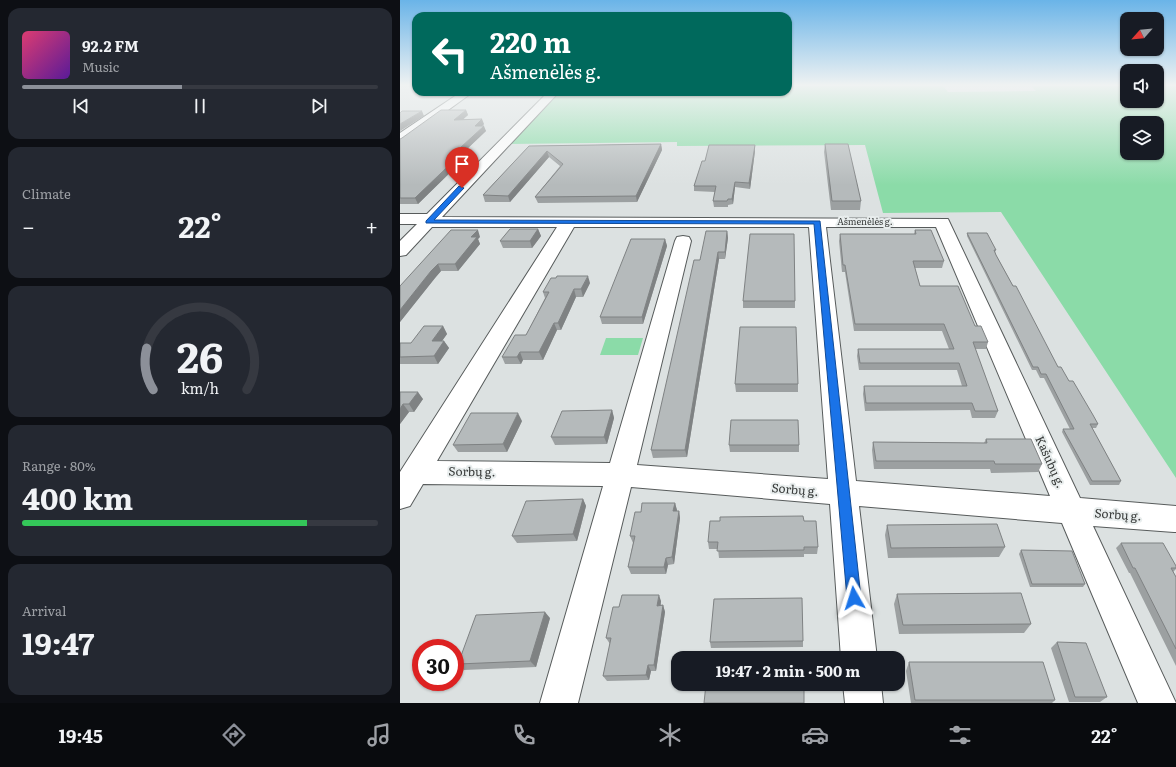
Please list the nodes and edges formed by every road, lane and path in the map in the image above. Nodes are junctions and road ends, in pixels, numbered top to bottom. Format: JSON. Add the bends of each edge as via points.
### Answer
{"nodes":[{"id":1,"x":429,"y":119,"type":"edge"},
{"id":2,"x":528,"y":119,"type":"edge"},
{"id":3,"x":400,"y":139,"type":"edge"},
{"id":4,"x":400,"y":220,"type":"edge"},
{"id":5,"x":430,"y":220,"type":"junction"},
{"id":6,"x":569,"y":221,"type":"junction"},
{"id":7,"x":817,"y":222,"type":"junction"},
{"id":8,"x":942,"y":222,"type":"joint"},
{"id":9,"x":683,"y":241,"type":"dead end"},
{"id":10,"x":400,"y":251,"type":"edge"},
{"id":11,"x":416,"y":472,"type":"junction"},
{"id":12,"x":621,"y":475,"type":"junction"},
{"id":13,"x":844,"y":494,"type":"junction"},
{"id":14,"x":400,"y":497,"type":"edge"},
{"id":15,"x":1073,"y":512,"type":"junction"},
{"id":16,"x":1174,"y":519,"type":"dead end"},
{"id":17,"x":858,"y":651,"type":"edge"},
{"id":18,"x":863,"y":691,"type":"edge"},
{"id":19,"x":559,"y":703,"type":"edge"},
{"id":20,"x":864,"y":703,"type":"edge"},
{"id":21,"x":1157,"y":703,"type":"edge"}],
"edges":[{"from":1,"to":3,"type":"street"},
{"from":2,"to":5,"type":"street"},
{"from":4,"to":5,"type":"street","name":"Ašmenėlės g."},
{"from":5,"to":6,"type":"street","name":"Ašmenėlės g."},
{"from":5,"to":10,"type":"street"},
{"from":6,"to":7,"type":"street","name":"Ašmenėlės g."},
{"from":6,"to":11,"type":"street"},
{"from":7,"to":8,"type":"street","name":"Ašmenėlės g."},
{"from":7,"to":13,"type":"street"},
{"from":8,"to":15,"type":"street","name":"Kašubų g."},
{"from":9,"to":12,"type":"street"},
{"from":11,"to":12,"type":"street","name":"Sorbų g."},
{"from":11,"to":14,"type":"street"},
{"from":12,"to":13,"type":"street","name":"Sorbų g."},
{"from":12,"to":19,"type":"street"},
{"from":13,"to":15,"type":"street","name":"Sorbų g."},
{"from":13,"to":17,"type":"street"},
{"from":15,"to":16,"type":"street","name":"Sorbų g."},
{"from":15,"to":21,"type":"street","name":"Kašubų g."},
{"from":18,"to":20,"type":"street"}]}
